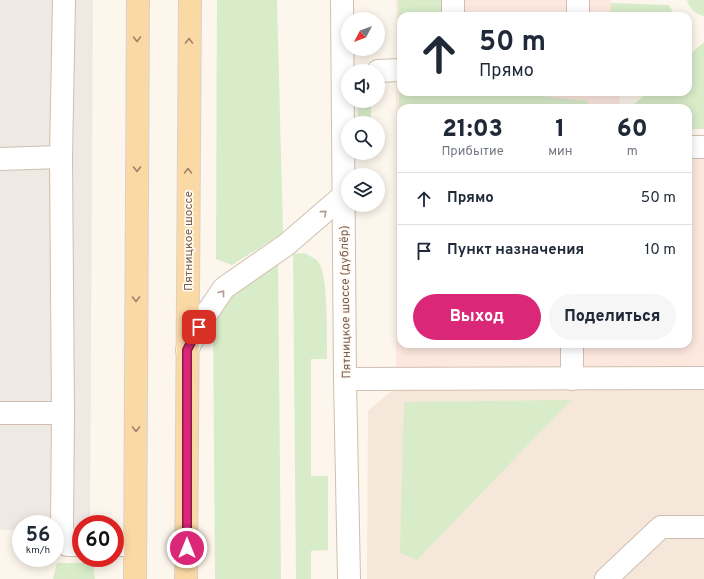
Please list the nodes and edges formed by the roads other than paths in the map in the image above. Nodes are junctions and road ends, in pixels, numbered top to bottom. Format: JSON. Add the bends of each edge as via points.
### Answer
{"nodes":[{"id":1,"x":64,"y":0,"type":"edge"},
{"id":2,"x":138,"y":0,"type":"edge"},
{"id":3,"x":190,"y":0,"type":"edge"},
{"id":4,"x":342,"y":0,"type":"edge"},
{"id":5,"x":453,"y":0,"type":"edge"},
{"id":6,"x":578,"y":0,"type":"edge"},
{"id":7,"x":453,"y":12,"type":"edge"},
{"id":8,"x":578,"y":12,"type":"edge"},
{"id":9,"x":345,"y":64,"type":"edge"},
{"id":10,"x":397,"y":70,"type":"edge"},
{"id":11,"x":385,"y":71,"type":"edge"},
{"id":12,"x":345,"y":108,"type":"edge"},
{"id":13,"x":61,"y":157,"type":"junction"},
{"id":14,"x":0,"y":159,"type":"edge"},
{"id":15,"x":344,"y":168,"type":"edge"},
{"id":16,"x":341,"y":198,"type":"edge"},
{"id":17,"x":344,"y":212,"type":"edge"},
{"id":18,"x":572,"y":348,"type":"edge"},
{"id":19,"x":187,"y":350,"type":"junction"},
{"id":20,"x":572,"y":378,"type":"junction"},
{"id":21,"x":704,"y":378,"type":"edge"},
{"id":22,"x":346,"y":379,"type":"junction"},
{"id":23,"x":0,"y":413,"type":"edge"},
{"id":24,"x":63,"y":413,"type":"junction"},
{"id":25,"x":704,"y":527,"type":"edge"},
{"id":26,"x":72,"y":545,"type":"edge"},
{"id":27,"x":125,"y":545,"type":"edge"},
{"id":28,"x":135,"y":579,"type":"edge"},
{"id":29,"x":186,"y":579,"type":"edge"},
{"id":30,"x":349,"y":579,"type":"edge"},
{"id":31,"x":606,"y":579,"type":"edge"}],
"edges":[{"from":1,"to":13,"type":"street"},
{"from":2,"to":27,"type":"main road","one_way":true},
{"from":19,"to":3,"type":"main road","name":"Пятницкое шоссе","one_way":true},
{"from":4,"to":9,"type":"street","name":"Пятницкое шоссе (дублёр)"},
{"from":5,"to":7,"type":"street"},
{"from":6,"to":8,"type":"street"},
{"from":10,"to":11,"type":"street"},
{"from":12,"to":15,"type":"street","name":"Пятницкое шоссе (дублёр)"},
{"from":13,"to":14,"type":"street"},
{"from":13,"to":24,"type":"street"},
{"from":19,"to":16,"type":"street","one_way":true,"via":[[224,288],[286,245]]},
{"from":17,"to":22,"type":"street","name":"Пятницкое шоссе (дублёр)"},
{"from":18,"to":20,"type":"street"},
{"from":19,"to":29,"type":"main road","name":"Пятницкое шоссе"},
{"from":20,"to":21,"type":"street"},
{"from":20,"to":22,"type":"street"},
{"from":22,"to":30,"type":"street","name":"Пятницкое шоссе (дублёр)"},
{"from":23,"to":24,"type":"street"},
{"from":24,"to":26,"type":"street","via":[[62,529],[67,545]]},
{"from":25,"to":31,"type":"street","via":[[661,527]]},
{"from":27,"to":28,"type":"main road"}]}
